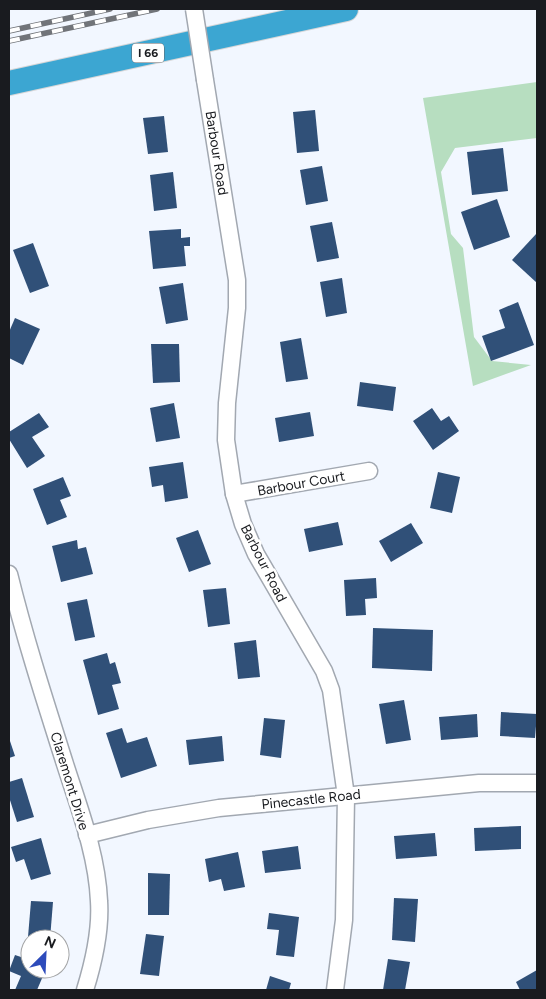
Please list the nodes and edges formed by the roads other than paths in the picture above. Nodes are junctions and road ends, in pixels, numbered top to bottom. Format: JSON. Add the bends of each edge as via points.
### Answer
{"nodes":[{"id":1,"x":194,"y":9,"type":"edge"},
{"id":2,"x":346,"y":9,"type":"edge"},
{"id":3,"x":9,"y":83,"type":"edge"},
{"id":4,"x":369,"y":472,"type":"dead end"},
{"id":5,"x":234,"y":494,"type":"junction"},
{"id":6,"x":9,"y":574,"type":"edge"},
{"id":7,"x":12,"y":597,"type":"edge"},
{"id":8,"x":537,"y":783,"type":"edge"},
{"id":9,"x":346,"y":796,"type":"junction"},
{"id":10,"x":87,"y":835,"type":"junction"},
{"id":11,"x":85,"y":990,"type":"edge"},
{"id":12,"x":335,"y":990,"type":"edge"}],
"edges":[{"from":1,"to":5,"type":"street","name":"Barbour Road","bridge":true,"via":[[237,280],[226,440]]},
{"from":2,"to":3,"type":"highway","number":"I 66"},
{"from":4,"to":5,"type":"street","name":"Barbour Court"},
{"from":5,"to":9,"type":"street","name":"Barbour Road","via":[[256,554],[324,670],[331,690]]},
{"from":6,"to":7,"type":"street","name":"Claremont Drive"},
{"from":7,"to":10,"type":"street","name":"Claremont Drive"},
{"from":8,"to":9,"type":"street","name":"Pinecastle Road","via":[[479,783]]},
{"from":9,"to":10,"type":"street","name":"Pinecastle Road","via":[[197,811]]},
{"from":9,"to":12,"type":"street","name":"Barbour Road","via":[[344,920]]},
{"from":10,"to":11,"type":"street","name":"Claremont Drive","via":[[97,871],[99,902],[94,957]]}]}
